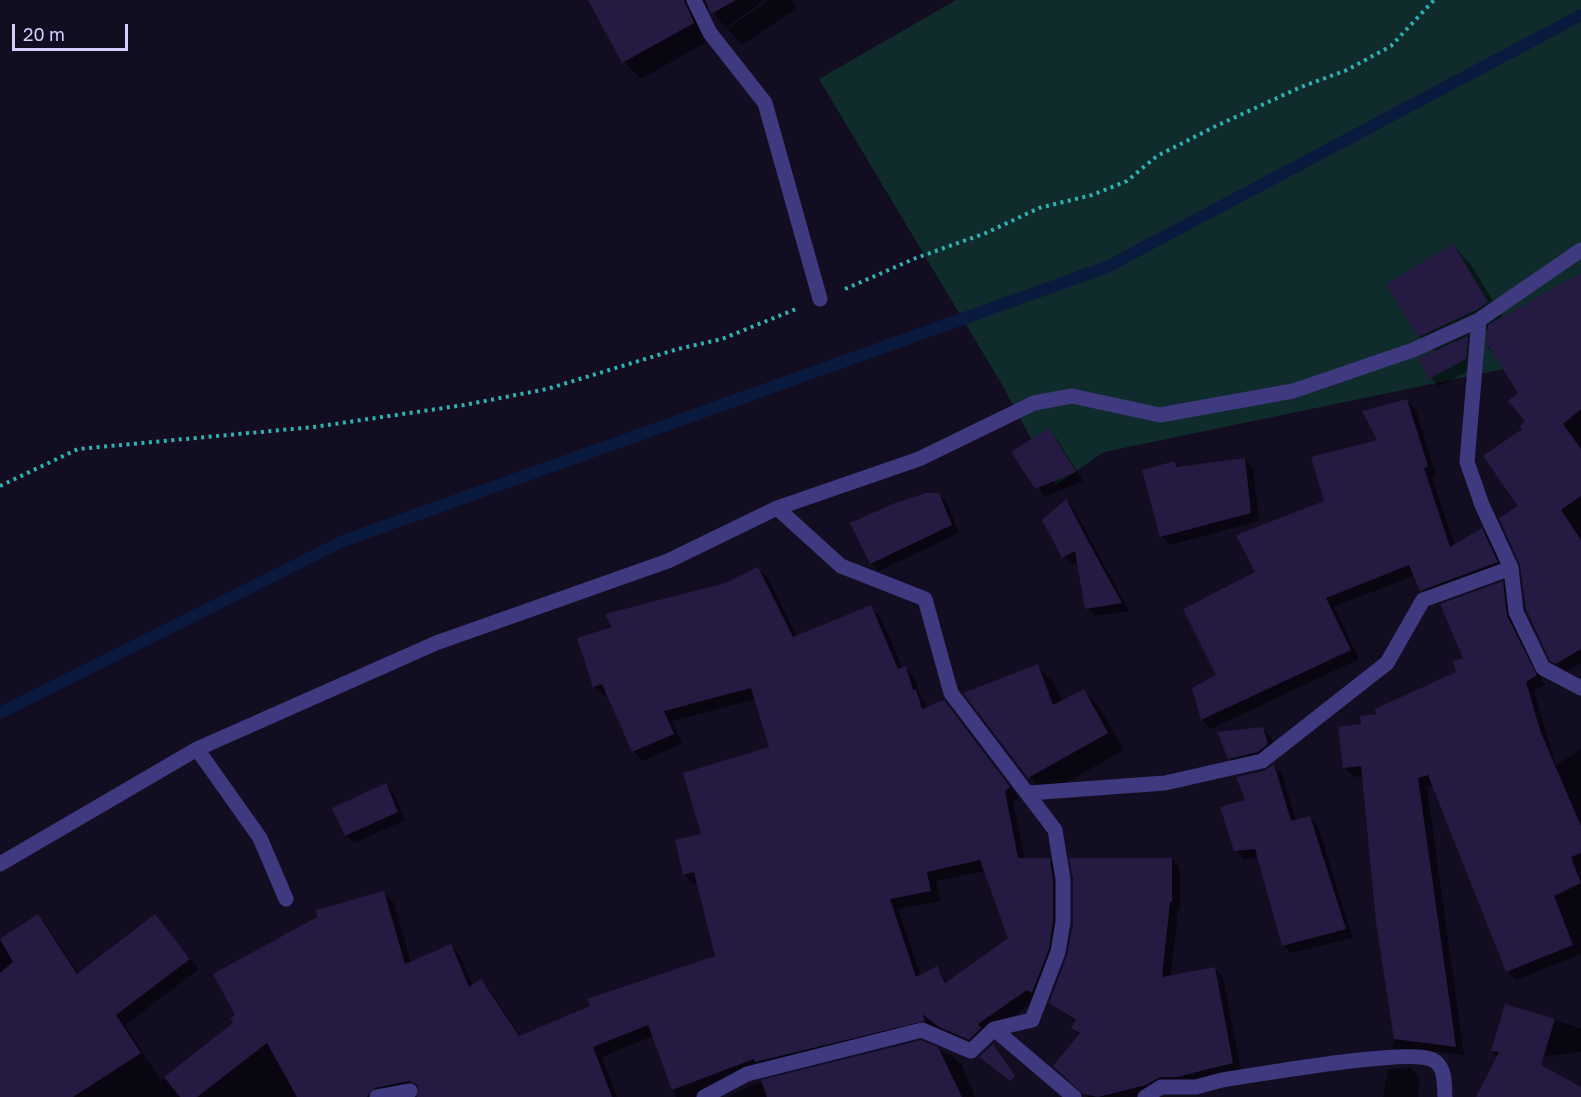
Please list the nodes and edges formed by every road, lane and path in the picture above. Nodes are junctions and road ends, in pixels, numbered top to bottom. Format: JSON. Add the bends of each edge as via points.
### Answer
{"nodes":[{"id":1,"x":694,"y":0,"type":"edge"},
{"id":2,"x":1434,"y":0,"type":"edge"},
{"id":3,"x":1581,"y":250,"type":"edge"},
{"id":4,"x":820,"y":299,"type":"junction"},
{"id":5,"x":1479,"y":320,"type":"junction"},
{"id":6,"x":0,"y":486,"type":"edge"},
{"id":7,"x":777,"y":508,"type":"junction"},
{"id":8,"x":1511,"y":568,"type":"junction"},
{"id":9,"x":1581,"y":688,"type":"edge"},
{"id":10,"x":197,"y":749,"type":"junction"},
{"id":11,"x":1029,"y":793,"type":"junction"},
{"id":12,"x":0,"y":864,"type":"edge"},
{"id":13,"x":286,"y":899,"type":"dead end"},
{"id":14,"x":994,"y":1029,"type":"junction"},
{"id":15,"x":410,"y":1091,"type":"dead end"},
{"id":16,"x":377,"y":1097,"type":"edge"},
{"id":17,"x":704,"y":1097,"type":"edge"},
{"id":18,"x":1074,"y":1097,"type":"edge"},
{"id":19,"x":1145,"y":1097,"type":"edge"},
{"id":20,"x":1445,"y":1097,"type":"edge"}],
"edges":[{"from":1,"to":4,"type":"street","via":[[710,33],[765,103]]},
{"from":2,"to":4,"type":"path","via":[[1391,46],[1347,70],[1301,87],[1157,156],[1127,181],[1092,195],[1039,208],[986,234],[916,258]]},
{"from":3,"to":5,"type":"street"},
{"from":4,"to":6,"type":"path","via":[[722,339],[547,389],[314,427],[78,449]]},
{"from":5,"to":7,"type":"street","via":[[1413,350],[1293,391],[1160,415],[1072,396],[1034,403],[919,459]]},
{"from":5,"to":8,"type":"street","via":[[1467,462]]},
{"from":7,"to":10,"type":"street","via":[[668,561],[436,643]]},
{"from":7,"to":11,"type":"street","via":[[842,566],[925,599],[951,693]]},
{"from":8,"to":9,"type":"street","via":[[1516,612],[1543,668]]},
{"from":8,"to":11,"type":"street","via":[[1423,600],[1387,663],[1262,761],[1165,783]]},
{"from":10,"to":12,"type":"street"},
{"from":10,"to":13,"type":"street","via":[[260,838]]},
{"from":11,"to":14,"type":"street","via":[[1054,830],[1063,879],[1059,952],[1032,1020]]},
{"from":14,"to":17,"type":"street","via":[[971,1051],[922,1030],[747,1074]]},
{"from":14,"to":18,"type":"street"},
{"from":15,"to":16,"type":"street"},
{"from":19,"to":20,"type":"street","via":[[1161,1087],[1196,1087],[1384,1056],[1434,1060],[1442,1069]]}]}
